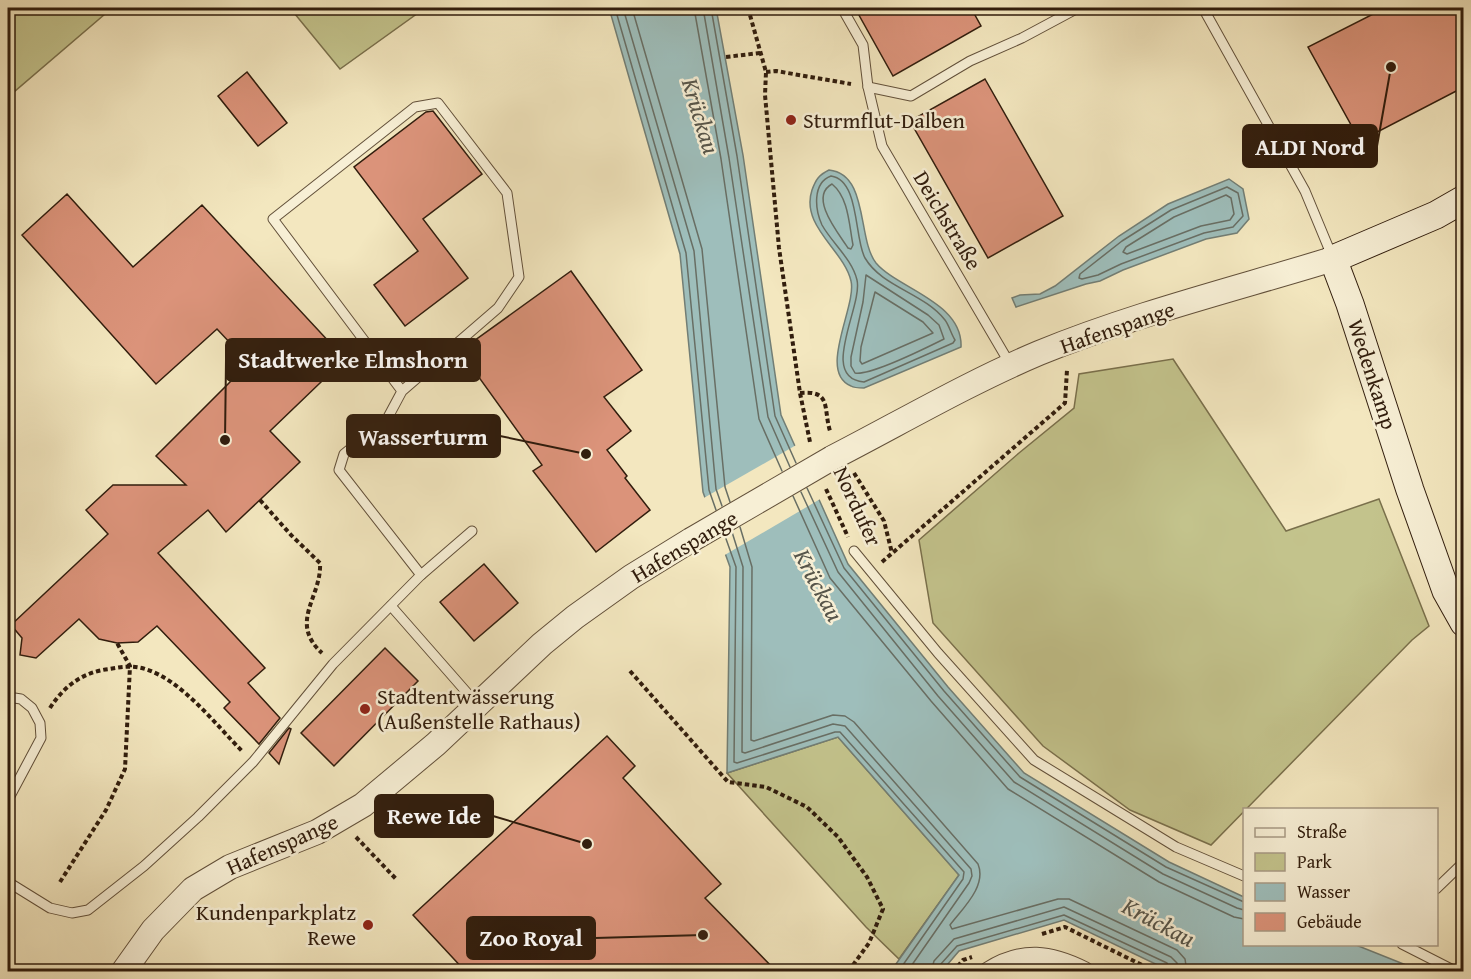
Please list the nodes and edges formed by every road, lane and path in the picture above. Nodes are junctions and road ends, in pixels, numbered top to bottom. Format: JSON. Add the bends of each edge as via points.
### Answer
{"nodes":[{"id":1,"x":748,"y":8,"type":"edge"},
{"id":2,"x":842,"y":8,"type":"edge"},
{"id":3,"x":1078,"y":8,"type":"edge"},
{"id":4,"x":1203,"y":8,"type":"edge"},
{"id":5,"x":760,"y":53,"type":"junction"},
{"id":6,"x":726,"y":57,"type":"dead end"},
{"id":7,"x":765,"y":72,"type":"junction"},
{"id":8,"x":868,"y":87,"type":"junction"},
{"id":9,"x":1464,"y":199,"type":"edge"},
{"id":10,"x":1333,"y":259,"type":"junction"},
{"id":11,"x":1012,"y":366,"type":"junction"},
{"id":12,"x":1067,"y":370,"type":"dead end"},
{"id":13,"x":402,"y":391,"type":"junction"},
{"id":14,"x":800,"y":393,"type":"junction"},
{"id":15,"x":830,"y":431,"type":"dead end"},
{"id":16,"x":823,"y":462,"type":"junction"},
{"id":17,"x":854,"y":473,"type":"dead end"},
{"id":18,"x":260,"y":500,"type":"dead end"},
{"id":19,"x":472,"y":531,"type":"dead end"},
{"id":20,"x":854,"y":551,"type":"joint"},
{"id":21,"x":892,"y":553,"type":"junction"},
{"id":22,"x":871,"y":572,"type":"junction"},
{"id":23,"x":420,"y":575,"type":"junction"},
{"id":24,"x":391,"y":606,"type":"junction"},
{"id":25,"x":1464,"y":623,"type":"edge"},
{"id":26,"x":117,"y":643,"type":"dead end"},
{"id":27,"x":333,"y":664,"type":"junction"},
{"id":28,"x":129,"y":666,"type":"junction"},
{"id":29,"x":630,"y":670,"type":"dead end"},
{"id":30,"x":8,"y":697,"type":"edge"},
{"id":31,"x":478,"y":705,"type":"junction"},
{"id":32,"x":40,"y":723,"type":"junction"},
{"id":33,"x":253,"y":762,"type":"junction"},
{"id":34,"x":8,"y":800,"type":"edge"},
{"id":35,"x":354,"y":835,"type":"dead end"},
{"id":36,"x":1464,"y":862,"type":"edge"},
{"id":37,"x":1243,"y":875,"type":"edge"},
{"id":38,"x":397,"y":880,"type":"dead end"},
{"id":39,"x":8,"y":882,"type":"edge"},
{"id":40,"x":60,"y":882,"type":"dead end"},
{"id":41,"x":1438,"y":888,"type":"edge"},
{"id":42,"x":1404,"y":946,"type":"edge"},
{"id":43,"x":123,"y":972,"type":"edge"},
{"id":44,"x":848,"y":972,"type":"edge"},
{"id":45,"x":989,"y":972,"type":"edge"},
{"id":46,"x":1084,"y":972,"type":"edge"},
{"id":47,"x":1457,"y":972,"type":"edge"}],
"edges":[{"from":1,"to":5,"type":"path","name":"Nordufer"},
{"from":2,"to":8,"type":"lane","name":"Deichstraße","via":[[863,45]]},
{"from":3,"to":8,"type":"lane","via":[[970,61],[911,96]]},
{"from":4,"to":10,"type":"lane","via":[[1300,181]]},
{"from":5,"to":6,"type":"path"},
{"from":5,"to":7,"type":"path","name":"Nordufer"},
{"from":7,"to":8,"type":"path"},
{"from":7,"to":14,"type":"path","name":"Nordufer","via":[[779,248]]},
{"from":8,"to":11,"type":"lane","name":"Deichstraße","via":[[882,146]]},
{"from":9,"to":10,"type":"main road"},
{"from":10,"to":11,"type":"street","name":"Hafenspange","via":[[1133,320]]},
{"from":10,"to":25,"type":"main road","name":"Wedenkamp","via":[[1446,591]]},
{"from":11,"to":16,"type":"street","name":"Hafenspange"},
{"from":12,"to":21,"type":"path","via":[[1065,403]]},
{"from":13,"to":13,"type":"lane","via":[[273,219],[415,107],[438,103],[507,193],[519,277],[498,308]]},
{"from":13,"to":23,"type":"lane","via":[[387,419],[344,454],[339,470]]},
{"from":14,"to":15,"type":"path","via":[[820,394]]},
{"from":14,"to":16,"type":"path","name":"Nordufer"},
{"from":16,"to":20,"type":"path","name":"Nordufer"},
{"from":16,"to":31,"type":"street","name":"Hafenspange","bridge":true,"via":[[631,577],[542,644]]},
{"from":17,"to":21,"type":"path","via":[[884,521]]},
{"from":18,"to":27,"type":"path","via":[[320,563],[321,572],[307,614],[307,630],[314,646]]},
{"from":19,"to":23,"type":"lane"},
{"from":20,"to":22,"type":"lane","name":"Nordufer"},
{"from":21,"to":22,"type":"path"},
{"from":22,"to":37,"type":"lane","name":"Nordufer","via":[[1034,760],[1176,847]]},
{"from":23,"to":24,"type":"lane"},
{"from":24,"to":27,"type":"lane"},
{"from":24,"to":31,"type":"lane"},
{"from":26,"to":28,"type":"path"},
{"from":27,"to":33,"type":"lane"},
{"from":28,"to":32,"type":"path","via":[[92,671],[61,691]]},
{"from":28,"to":33,"type":"path","via":[[164,677],[186,694]]},
{"from":28,"to":40,"type":"path","via":[[125,769],[106,810]]},
{"from":29,"to":44,"type":"path","via":[[728,782],[766,788],[807,807],[838,837],[882,909],[869,943]]},
{"from":30,"to":32,"type":"lane","via":[[21,699],[32,708]]},
{"from":31,"to":43,"type":"street","name":"Hafenspange","via":[[363,805],[318,832],[230,867],[193,889],[153,930]]},
{"from":32,"to":34,"type":"lane","via":[[41,738]]},
{"from":33,"to":39,"type":"lane","via":[[144,866],[88,910],[72,914],[50,908]]},
{"from":35,"to":38,"type":"path"},
{"from":36,"to":41,"type":"lane"},
{"from":42,"to":47,"type":"lane"},
{"from":45,"to":46,"type":"street","via":[[1032,957],[1051,958]]}]}
